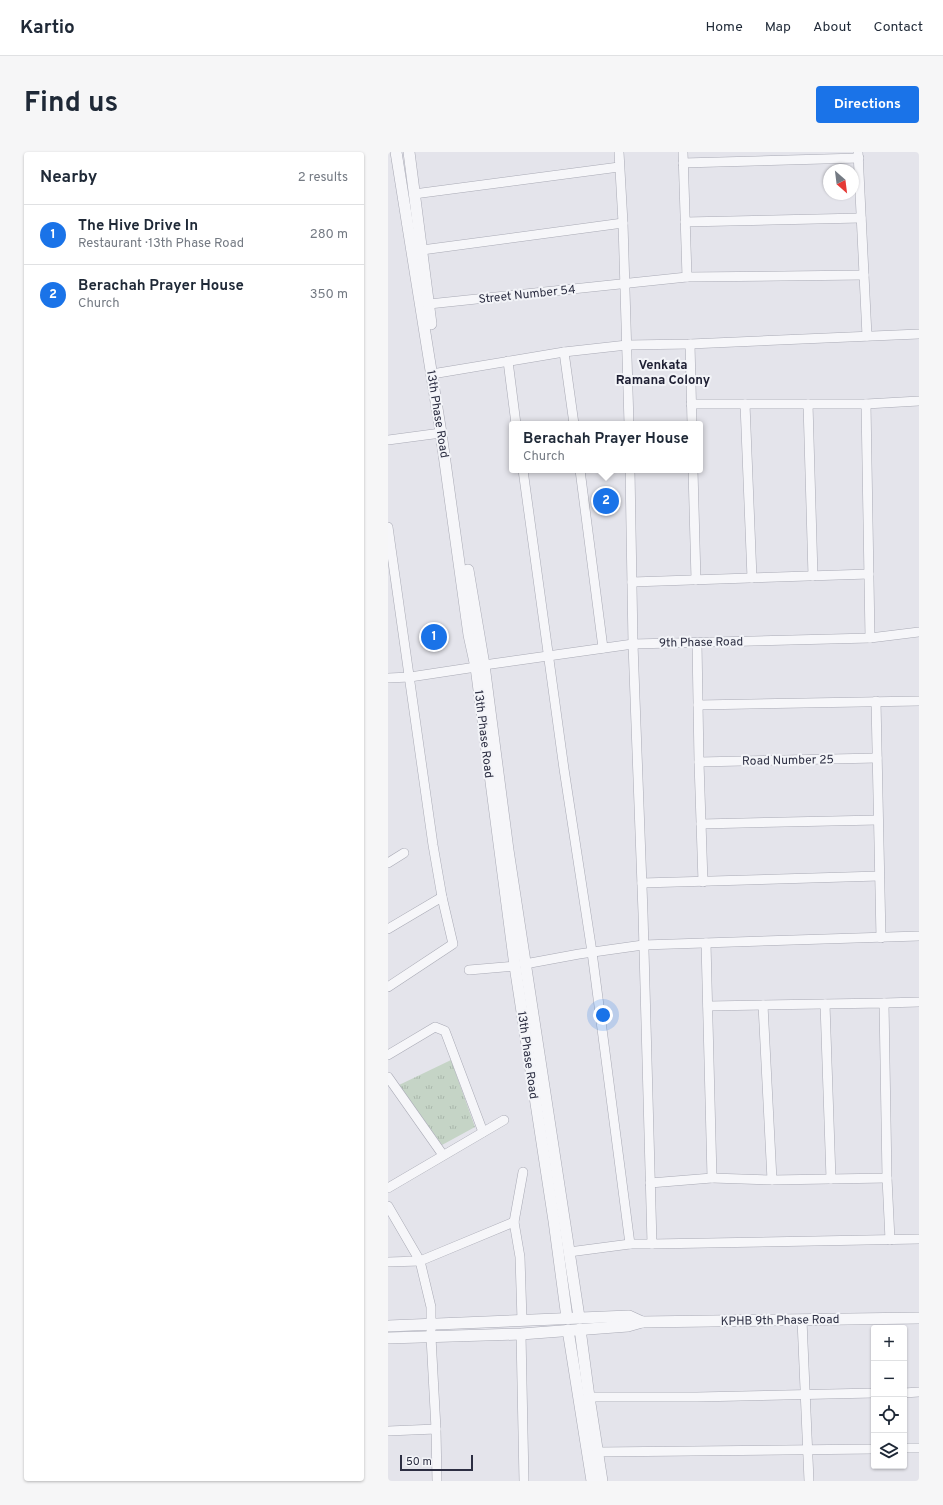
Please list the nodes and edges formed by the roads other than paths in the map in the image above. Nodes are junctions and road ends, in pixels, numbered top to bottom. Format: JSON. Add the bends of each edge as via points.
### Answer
{"nodes":[{"id":1,"x":396,"y":152,"type":"edge"},
{"id":2,"x":409,"y":152,"type":"edge"},
{"id":3,"x":619,"y":152,"type":"edge"},
{"id":4,"x":683,"y":152,"type":"edge"},
{"id":5,"x":858,"y":155,"type":"edge"},
{"id":6,"x":683,"y":163,"type":"junction"},
{"id":7,"x":618,"y":167,"type":"junction"},
{"id":8,"x":414,"y":194,"type":"junction"},
{"id":9,"x":861,"y":218,"type":"junction"},
{"id":10,"x":685,"y":222,"type":"junction"},
{"id":11,"x":623,"y":223,"type":"junction"},
{"id":12,"x":422,"y":250,"type":"junction"},
{"id":13,"x":864,"y":275,"type":"junction"},
{"id":14,"x":687,"y":277,"type":"junction"},
{"id":15,"x":421,"y":281,"type":"junction"},
{"id":16,"x":625,"y":283,"type":"junction"},
{"id":17,"x":429,"y":304,"type":"junction"},
{"id":18,"x":919,"y":334,"type":"edge"},
{"id":19,"x":867,"y":336,"type":"junction"},
{"id":20,"x":690,"y":344,"type":"junction"},
{"id":21,"x":627,"y":345,"type":"junction"},
{"id":22,"x":564,"y":352,"type":"junction"},
{"id":23,"x":508,"y":361,"type":"junction"},
{"id":24,"x":438,"y":373,"type":"junction"},
{"id":25,"x":919,"y":401,"type":"edge"},
{"id":26,"x":691,"y":404,"type":"junction"},
{"id":27,"x":745,"y":404,"type":"junction"},
{"id":28,"x":808,"y":404,"type":"junction"},
{"id":29,"x":866,"y":404,"type":"junction"},
{"id":30,"x":516,"y":421,"type":"edge"},
{"id":31,"x":574,"y":421,"type":"edge"},
{"id":32,"x":629,"y":421,"type":"edge"},
{"id":33,"x":692,"y":421,"type":"edge"},
{"id":34,"x":442,"y":432,"type":"junction"},
{"id":35,"x":388,"y":440,"type":"edge"},
{"id":36,"x":523,"y":473,"type":"edge"},
{"id":37,"x":580,"y":473,"type":"edge"},
{"id":38,"x":630,"y":473,"type":"edge"},
{"id":39,"x":693,"y":473,"type":"edge"},
{"id":40,"x":388,"y":527,"type":"edge"},
{"id":41,"x":869,"y":574,"type":"junction"},
{"id":42,"x":813,"y":576,"type":"junction"},
{"id":43,"x":752,"y":578,"type":"junction"},
{"id":44,"x":696,"y":580,"type":"junction"},
{"id":45,"x":632,"y":582,"type":"junction"},
{"id":46,"x":919,"y":632,"type":"edge"},
{"id":47,"x":474,"y":635,"type":"junction"},
{"id":48,"x":870,"y":638,"type":"junction"},
{"id":49,"x":697,"y":643,"type":"junction"},
{"id":50,"x":633,"y":644,"type":"junction"},
{"id":51,"x":603,"y":648,"type":"junction"},
{"id":52,"x":549,"y":656,"type":"junction"},
{"id":53,"x":480,"y":666,"type":"junction"},
{"id":54,"x":410,"y":677,"type":"junction"},
{"id":55,"x":388,"y":678,"type":"edge"},
{"id":56,"x":876,"y":701,"type":"junction"},
{"id":57,"x":919,"y":701,"type":"edge"},
{"id":58,"x":698,"y":705,"type":"junction"},
{"id":59,"x":877,"y":758,"type":"junction"},
{"id":60,"x":699,"y":762,"type":"junction"},
{"id":61,"x":878,"y":820,"type":"junction"},
{"id":62,"x":701,"y":824,"type":"junction"},
{"id":63,"x":404,"y":853,"type":"dead end"},
{"id":64,"x":388,"y":863,"type":"edge"},
{"id":65,"x":879,"y":876,"type":"junction"},
{"id":66,"x":703,"y":882,"type":"junction"},
{"id":67,"x":642,"y":883,"type":"junction"},
{"id":68,"x":442,"y":897,"type":"junction"},
{"id":69,"x":388,"y":929,"type":"edge"},
{"id":70,"x":919,"y":936,"type":"edge"},
{"id":71,"x":881,"y":938,"type":"junction"},
{"id":72,"x":706,"y":943,"type":"junction"},
{"id":73,"x":643,"y":945,"type":"junction"},
{"id":74,"x":592,"y":952,"type":"junction"},
{"id":75,"x":520,"y":965,"type":"junction"},
{"id":76,"x":469,"y":970,"type":"dead end"},
{"id":77,"x":388,"y":987,"type":"edge"},
{"id":78,"x":919,"y":1002,"type":"edge"},
{"id":79,"x":526,"y":1003,"type":"junction"},
{"id":80,"x":884,"y":1003,"type":"junction"},
{"id":81,"x":825,"y":1004,"type":"junction"},
{"id":82,"x":763,"y":1005,"type":"junction"},
{"id":83,"x":708,"y":1006,"type":"junction"},
{"id":84,"x":388,"y":1055,"type":"edge"},
{"id":85,"x":388,"y":1077,"type":"edge"},
{"id":86,"x":504,"y":1120,"type":"dead end"},
{"id":87,"x":483,"y":1132,"type":"junction"},
{"id":88,"x":443,"y":1155,"type":"junction"},
{"id":89,"x":523,"y":1172,"type":"dead end"},
{"id":90,"x":712,"y":1178,"type":"junction"},
{"id":91,"x":887,"y":1178,"type":"junction"},
{"id":92,"x":831,"y":1179,"type":"junction"},
{"id":93,"x":772,"y":1180,"type":"junction"},
{"id":94,"x":650,"y":1183,"type":"junction"},
{"id":95,"x":388,"y":1188,"type":"edge"},
{"id":96,"x":388,"y":1206,"type":"edge"},
{"id":97,"x":514,"y":1222,"type":"junction"},
{"id":98,"x":919,"y":1239,"type":"edge"},
{"id":99,"x":890,"y":1240,"type":"junction"},
{"id":100,"x":630,"y":1244,"type":"junction"},
{"id":101,"x":652,"y":1244,"type":"junction"},
{"id":102,"x":570,"y":1252,"type":"junction"},
{"id":103,"x":388,"y":1262,"type":"edge"},
{"id":104,"x":420,"y":1262,"type":"junction"},
{"id":105,"x":579,"y":1317,"type":"junction"},
{"id":106,"x":567,"y":1318,"type":"junction"},
{"id":107,"x":919,"y":1318,"type":"edge"},
{"id":108,"x":522,"y":1320,"type":"junction"},
{"id":109,"x":802,"y":1320,"type":"junction"},
{"id":110,"x":615,"y":1322,"type":"junction"},
{"id":111,"x":431,"y":1324,"type":"junction"},
{"id":112,"x":388,"y":1326,"type":"edge"},
{"id":113,"x":580,"y":1329,"type":"junction"},
{"id":114,"x":568,"y":1330,"type":"junction"},
{"id":115,"x":521,"y":1334,"type":"junction"},
{"id":116,"x":431,"y":1337,"type":"junction"},
{"id":117,"x":388,"y":1338,"type":"edge"},
{"id":118,"x":919,"y":1392,"type":"edge"},
{"id":119,"x":871,"y":1393,"type":"edge"},
{"id":120,"x":907,"y":1393,"type":"edge"},
{"id":121,"x":805,"y":1394,"type":"junction"},
{"id":122,"x":589,"y":1397,"type":"junction"},
{"id":123,"x":436,"y":1429,"type":"junction"},
{"id":124,"x":388,"y":1431,"type":"edge"},
{"id":125,"x":907,"y":1448,"type":"edge"},
{"id":126,"x":919,"y":1448,"type":"edge"},
{"id":127,"x":871,"y":1449,"type":"edge"},
{"id":128,"x":807,"y":1450,"type":"junction"},
{"id":129,"x":598,"y":1452,"type":"junction"},
{"id":130,"x":437,"y":1481,"type":"edge"},
{"id":131,"x":524,"y":1481,"type":"edge"},
{"id":132,"x":592,"y":1481,"type":"edge"},
{"id":133,"x":602,"y":1481,"type":"edge"},
{"id":134,"x":809,"y":1481,"type":"edge"}],
"edges":[{"from":1,"to":15,"type":"street","name":"13th Phase Road"},
{"from":2,"to":8,"type":"street","name":"13th Phase Road"},
{"from":3,"to":7,"type":"street"},
{"from":4,"to":6,"type":"street"},
{"from":5,"to":6,"type":"street"},
{"from":5,"to":9,"type":"street"},
{"from":6,"to":10,"type":"street"},
{"from":7,"to":8,"type":"street"},
{"from":7,"to":11,"type":"street"},
{"from":8,"to":12,"type":"street","name":"13th Phase Road"},
{"from":9,"to":10,"type":"street"},
{"from":9,"to":13,"type":"street"},
{"from":10,"to":14,"type":"street"},
{"from":11,"to":12,"type":"street"},
{"from":11,"to":16,"type":"street"},
{"from":12,"to":15,"type":"street","name":"13th Phase Road"},
{"from":13,"to":14,"type":"street","name":"Street Number 54"},
{"from":13,"to":19,"type":"street"},
{"from":14,"to":16,"type":"street","name":"Street Number 54"},
{"from":15,"to":17,"type":"street","name":"13th Phase Road"},
{"from":15,"to":34,"type":"street","name":"13th Phase Road"},
{"from":16,"to":17,"type":"street","name":"Street Number 54"},
{"from":16,"to":21,"type":"street"},
{"from":17,"to":24,"type":"street","name":"13th Phase Road"},
{"from":18,"to":19,"type":"street"},
{"from":19,"to":20,"type":"street"},
{"from":20,"to":21,"type":"street"},
{"from":20,"to":26,"type":"street"},
{"from":21,"to":22,"type":"street"},
{"from":21,"to":32,"type":"street"},
{"from":22,"to":23,"type":"street"},
{"from":22,"to":31,"type":"street"},
{"from":23,"to":24,"type":"street"},
{"from":23,"to":30,"type":"street"},
{"from":24,"to":47,"type":"street","name":"13th Phase Road"},
{"from":25,"to":29,"type":"street"},
{"from":26,"to":27,"type":"street"},
{"from":26,"to":33,"type":"street"},
{"from":27,"to":28,"type":"street"},
{"from":27,"to":43,"type":"street"},
{"from":28,"to":29,"type":"street"},
{"from":28,"to":42,"type":"street"},
{"from":29,"to":41,"type":"street"},
{"from":34,"to":35,"type":"street"},
{"from":34,"to":47,"type":"street","name":"13th Phase Road"},
{"from":36,"to":52,"type":"street"},
{"from":37,"to":51,"type":"street"},
{"from":38,"to":45,"type":"street"},
{"from":39,"to":44,"type":"street"},
{"from":40,"to":54,"type":"street"},
{"from":41,"to":42,"type":"street"},
{"from":41,"to":48,"type":"street"},
{"from":42,"to":43,"type":"street"},
{"from":43,"to":44,"type":"street"},
{"from":44,"to":45,"type":"street"},
{"from":45,"to":50,"type":"street"},
{"from":46,"to":48,"type":"street","name":"9th Phase Road"},
{"from":47,"to":53,"type":"street","name":"13th Phase Road"},
{"from":48,"to":49,"type":"street","name":"9th Phase Road"},
{"from":49,"to":50,"type":"street","name":"9th Phase Road"},
{"from":49,"to":58,"type":"street"},
{"from":50,"to":51,"type":"street","name":"9th Phase Road"},
{"from":50,"to":67,"type":"street"},
{"from":51,"to":52,"type":"street","name":"9th Phase Road"},
{"from":52,"to":53,"type":"street","name":"9th Phase Road"},
{"from":52,"to":74,"type":"street"},
{"from":53,"to":54,"type":"street","name":"9th Phase Road"},
{"from":53,"to":75,"type":"street","name":"13th Phase Road","via":[[508,850]]},
{"from":54,"to":55,"type":"street","name":"9th Phase Road"},
{"from":54,"to":68,"type":"street"},
{"from":56,"to":57,"type":"street"},
{"from":56,"to":58,"type":"street"},
{"from":56,"to":59,"type":"street"},
{"from":58,"to":60,"type":"street"},
{"from":59,"to":60,"type":"street","name":"Road Number 25"},
{"from":59,"to":61,"type":"street"},
{"from":60,"to":62,"type":"street"},
{"from":61,"to":62,"type":"street"},
{"from":61,"to":65,"type":"street"},
{"from":62,"to":66,"type":"street"},
{"from":63,"to":64,"type":"street"},
{"from":65,"to":66,"type":"street"},
{"from":65,"to":71,"type":"street"},
{"from":66,"to":67,"type":"street"},
{"from":67,"to":73,"type":"street"},
{"from":68,"to":69,"type":"street"},
{"from":68,"to":77,"type":"street","via":[[453,944]]},
{"from":70,"to":71,"type":"street"},
{"from":71,"to":72,"type":"street"},
{"from":72,"to":73,"type":"street"},
{"from":72,"to":83,"type":"street"},
{"from":73,"to":74,"type":"street"},
{"from":73,"to":94,"type":"street"},
{"from":74,"to":75,"type":"street"},
{"from":74,"to":100,"type":"street"},
{"from":75,"to":76,"type":"street"},
{"from":75,"to":79,"type":"street","name":"13th Phase Road"},
{"from":78,"to":80,"type":"street"},
{"from":79,"to":102,"type":"street","name":"13th Phase Road"},
{"from":79,"to":106,"type":"street","name":"13th Phase Road"},
{"from":80,"to":81,"type":"street"},
{"from":80,"to":91,"type":"street"},
{"from":81,"to":82,"type":"street"},
{"from":81,"to":92,"type":"street"},
{"from":82,"to":83,"type":"street"},
{"from":82,"to":93,"type":"street"},
{"from":83,"to":90,"type":"street"},
{"from":84,"to":87,"type":"street","via":[[435,1027],[445,1031]]},
{"from":85,"to":88,"type":"street"},
{"from":86,"to":87,"type":"street"},
{"from":87,"to":88,"type":"street"},
{"from":88,"to":95,"type":"street"},
{"from":89,"to":97,"type":"street"},
{"from":90,"to":93,"type":"street"},
{"from":90,"to":94,"type":"street"},
{"from":91,"to":92,"type":"street"},
{"from":91,"to":99,"type":"street"},
{"from":92,"to":93,"type":"street"},
{"from":94,"to":101,"type":"street"},
{"from":96,"to":104,"type":"street"},
{"from":97,"to":104,"type":"street"},
{"from":97,"to":108,"type":"street","via":[[520,1257]]},
{"from":98,"to":99,"type":"street"},
{"from":99,"to":101,"type":"street"},
{"from":100,"to":101,"type":"street"},
{"from":100,"to":102,"type":"street"},
{"from":102,"to":105,"type":"street","name":"13th Phase Road"},
{"from":103,"to":104,"type":"street"},
{"from":104,"to":111,"type":"street","via":[[431,1307]]},
{"from":105,"to":106,"type":"street","name":"KPHB 9th Phase Road"},
{"from":105,"to":110,"type":"street","name":"KPHB 9th Phase Road"},
{"from":106,"to":108,"type":"street","name":"KPHB 9th Phase Road"},
{"from":107,"to":109,"type":"street","name":"KPHB 9th Phase Road"},
{"from":108,"to":111,"type":"street","name":"KPHB 9th Phase Road"},
{"from":109,"to":110,"type":"street","name":"KPHB 9th Phase Road","via":[[642,1322],[629,1316]]},
{"from":109,"to":121,"type":"street"},
{"from":110,"to":113,"type":"street","name":"KPHB 9th Phase Road"},
{"from":111,"to":112,"type":"street","name":"KPHB 9th Phase Road"},
{"from":111,"to":116,"type":"street"},
{"from":113,"to":114,"type":"street","name":"KPHB 9th Phase Road"},
{"from":113,"to":122,"type":"street"},
{"from":114,"to":115,"type":"street","name":"KPHB 9th Phase Road"},
{"from":114,"to":132,"type":"street"},
{"from":115,"to":116,"type":"street","name":"KPHB 9th Phase Road"},
{"from":115,"to":131,"type":"street"},
{"from":116,"to":117,"type":"street","name":"KPHB 9th Phase Road"},
{"from":116,"to":123,"type":"street"},
{"from":118,"to":120,"type":"street"},
{"from":119,"to":121,"type":"street"},
{"from":121,"to":122,"type":"street"},
{"from":121,"to":128,"type":"street"},
{"from":122,"to":129,"type":"street"},
{"from":123,"to":124,"type":"street"},
{"from":123,"to":130,"type":"street"},
{"from":125,"to":126,"type":"street"},
{"from":127,"to":128,"type":"street"},
{"from":128,"to":129,"type":"street"},
{"from":128,"to":134,"type":"street"},
{"from":129,"to":133,"type":"street"}]}
